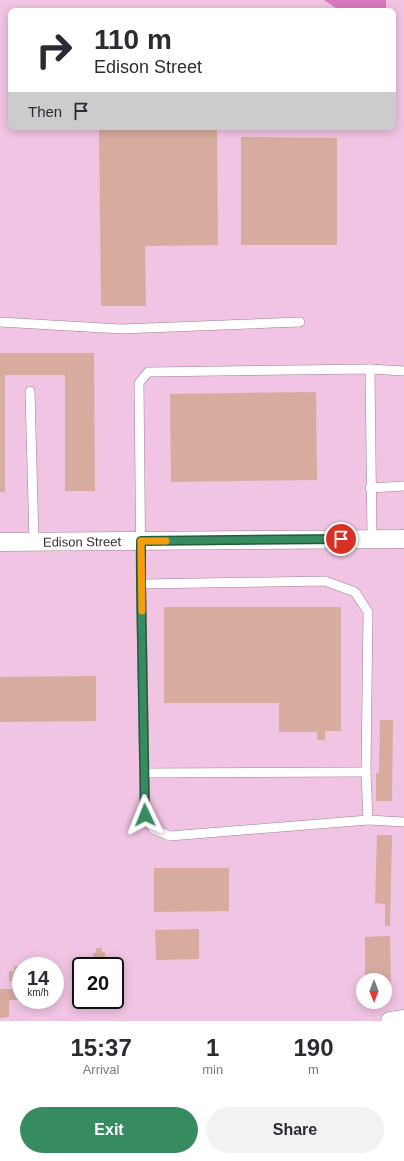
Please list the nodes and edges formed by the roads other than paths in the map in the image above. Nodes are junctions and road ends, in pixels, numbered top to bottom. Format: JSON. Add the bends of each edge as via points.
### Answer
{"nodes":[{"id":1,"x":0,"y":322,"type":"edge"},
{"id":2,"x":300,"y":322,"type":"dead end"},
{"id":3,"x":370,"y":369,"type":"junction"},
{"id":4,"x":404,"y":371,"type":"edge"},
{"id":5,"x":30,"y":391,"type":"dead end"},
{"id":6,"x":404,"y":486,"type":"edge"},
{"id":7,"x":370,"y":488,"type":"junction"},
{"id":8,"x":372,"y":539,"type":"junction"},
{"id":9,"x":404,"y":539,"type":"edge"},
{"id":10,"x":141,"y":541,"type":"junction"},
{"id":11,"x":0,"y":542,"type":"edge"},
{"id":12,"x":34,"y":542,"type":"junction"},
{"id":13,"x":141,"y":584,"type":"junction"},
{"id":14,"x":366,"y":772,"type":"junction"},
{"id":15,"x":144,"y":773,"type":"junction"},
{"id":16,"x":368,"y":820,"type":"junction"},
{"id":17,"x":404,"y":822,"type":"edge"},
{"id":18,"x":404,"y":1019,"type":"edge"},
{"id":19,"x":390,"y":1021,"type":"edge"}],
"edges":[{"from":1,"to":2,"type":"lane","via":[[121,329]]},
{"from":3,"to":4,"type":"lane"},
{"from":3,"to":7,"type":"lane"},
{"from":3,"to":10,"type":"lane","via":[[148,372],[139,383]]},
{"from":5,"to":12,"type":"lane"},
{"from":6,"to":7,"type":"lane"},
{"from":7,"to":8,"type":"lane"},
{"from":8,"to":9,"type":"street","name":"Edison Street"},
{"from":8,"to":10,"type":"street","name":"Edison Street"},
{"from":10,"to":12,"type":"street","name":"Edison Street"},
{"from":10,"to":13,"type":"lane"},
{"from":11,"to":12,"type":"street","name":"Edison Street"},
{"from":13,"to":14,"type":"lane","via":[[325,581],[355,592],[368,612]]},
{"from":13,"to":15,"type":"lane"},
{"from":14,"to":15,"type":"lane"},
{"from":14,"to":16,"type":"lane"},
{"from":15,"to":16,"type":"lane","via":[[145,815],[153,829],[170,836]]},
{"from":16,"to":17,"type":"lane"},
{"from":18,"to":19,"type":"street"}]}
